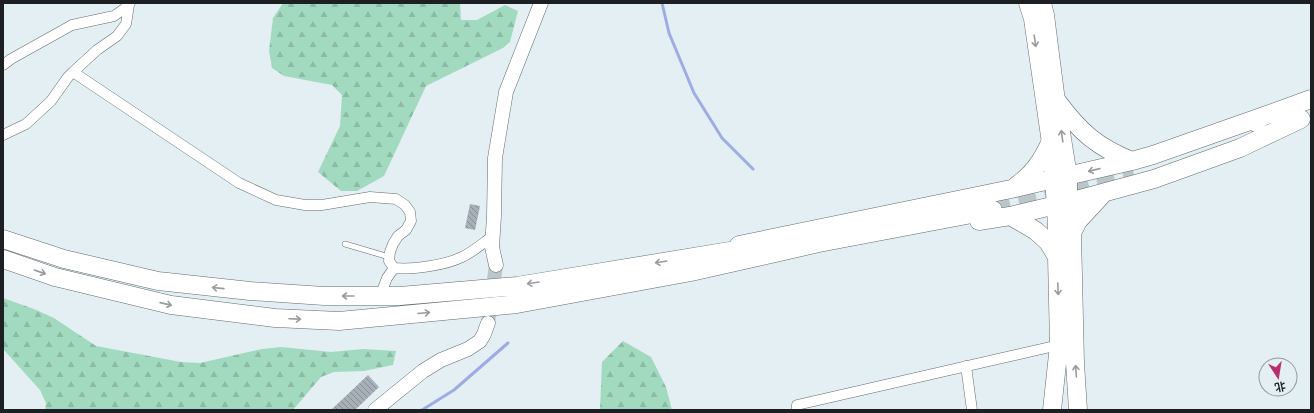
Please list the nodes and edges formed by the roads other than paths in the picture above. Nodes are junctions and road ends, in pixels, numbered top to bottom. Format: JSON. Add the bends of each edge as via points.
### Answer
{"nodes":[{"id":1,"x":541,"y":3,"type":"edge"},
{"id":2,"x":1028,"y":3,"type":"edge"},
{"id":3,"x":1042,"y":3,"type":"edge"},
{"id":4,"x":129,"y":4,"type":"edge"},
{"id":5,"x":3,"y":65,"type":"edge"},
{"id":6,"x":73,"y":72,"type":"junction"},
{"id":7,"x":1311,"y":99,"type":"edge"},
{"id":8,"x":1057,"y":101,"type":"junction"},
{"id":9,"x":1306,"y":117,"type":"edge"},
{"id":10,"x":3,"y":135,"type":"edge"},
{"id":11,"x":1050,"y":144,"type":"junction"},
{"id":12,"x":1133,"y":169,"type":"junction"},
{"id":13,"x":1061,"y":177,"type":"junction"},
{"id":14,"x":1011,"y":189,"type":"junction"},
{"id":15,"x":1103,"y":194,"type":"junction"},
{"id":16,"x":1062,"y":204,"type":"junction"},
{"id":17,"x":991,"y":206,"type":"tunnel mouth"},
{"id":18,"x":1010,"y":216,"type":"junction"},
{"id":19,"x":1072,"y":234,"type":"junction"},
{"id":20,"x":493,"y":236,"type":"junction"},
{"id":21,"x":3,"y":239,"type":"edge"},
{"id":22,"x":345,"y":244,"type":"dead end"},
{"id":23,"x":389,"y":257,"type":"junction"},
{"id":24,"x":1057,"y":257,"type":"junction"},
{"id":25,"x":3,"y":259,"type":"edge"},
{"id":26,"x":496,"y":265,"type":"tunnel mouth"},
{"id":27,"x":690,"y":265,"type":"junction"},
{"id":28,"x":394,"y":268,"type":"junction"},
{"id":29,"x":380,"y":296,"type":"junction"},
{"id":30,"x":488,"y":323,"type":"tunnel mouth"},
{"id":31,"x":1059,"y":345,"type":"junction"},
{"id":32,"x":966,"y":366,"type":"junction"},
{"id":33,"x":375,"y":410,"type":"edge"},
{"id":34,"x":797,"y":410,"type":"edge"},
{"id":35,"x":972,"y":410,"type":"edge"},
{"id":36,"x":1052,"y":410,"type":"edge"},
{"id":37,"x":1078,"y":410,"type":"edge"}],
"edges":[{"from":1,"to":20,"type":"street","via":[[506,92],[495,158]]},
{"from":2,"to":11,"type":"main road","one_way":true},
{"from":3,"to":8,"type":"main road","via":[[1046,15]]},
{"from":4,"to":5,"type":"street","via":[[114,16],[72,25]]},
{"from":4,"to":6,"type":"street","via":[[126,24],[117,36]]},
{"from":6,"to":10,"type":"street","via":[[51,101],[26,124]]},
{"from":6,"to":23,"type":"street","via":[[239,183],[276,200],[322,205],[370,197],[396,199],[410,212],[411,221],[393,244]]},
{"from":7,"to":12,"type":"highway","via":[[1153,155]]},
{"from":8,"to":12,"type":"highway","via":[[1085,134]]},
{"from":13,"to":8,"type":"main road","one_way":true},
{"from":9,"to":12,"type":"highway"},
{"from":9,"to":15,"type":"highway","via":[[1240,148],[1154,179]]},
{"from":11,"to":13,"type":"main road"},
{"from":11,"to":14,"type":"highway","via":[[1028,178]]},
{"from":12,"to":13,"type":"highway","one_way":true},
{"from":13,"to":14,"type":"highway"},
{"from":13,"to":16,"type":"main road"},
{"from":14,"to":27,"type":"highway","via":[[760,240]]},
{"from":15,"to":16,"type":"highway"},
{"from":15,"to":19,"type":"highway","via":[[1081,217]]},
{"from":16,"to":18,"type":"highway"},
{"from":16,"to":19,"type":"main road"},
{"from":16,"to":24,"type":"main road"},
{"from":17,"to":27,"type":"highway","via":[[826,235]]},
{"from":18,"to":24,"type":"highway","via":[[1048,242]]},
{"from":18,"to":27,"type":"highway","via":[[741,268]]},
{"from":37,"to":19,"type":"highway","one_way":true},
{"from":20,"to":26,"type":"street","via":[[492,246]]},
{"from":20,"to":28,"type":"street","via":[[462,257],[450,261],[416,268]]},
{"from":29,"to":21,"type":"highway","one_way":true,"via":[[324,296],[158,281],[64,259]]},
{"from":22,"to":23,"type":"lane"},
{"from":23,"to":28,"type":"street"},
{"from":24,"to":31,"type":"highway","one_way":true},
{"from":25,"to":27,"type":"highway","one_way":true,"via":[[55,277],[171,305],[275,318],[339,321],[517,304]]},
{"from":27,"to":29,"type":"highway","one_way":true,"via":[[517,286]]},
{"from":28,"to":29,"type":"street"},
{"from":30,"to":33,"type":"street","via":[[480,341],[423,371]]},
{"from":31,"to":32,"type":"street"},
{"from":31,"to":36,"type":"highway"},
{"from":32,"to":34,"type":"street","via":[[797,405]]},
{"from":32,"to":35,"type":"street"}]}
